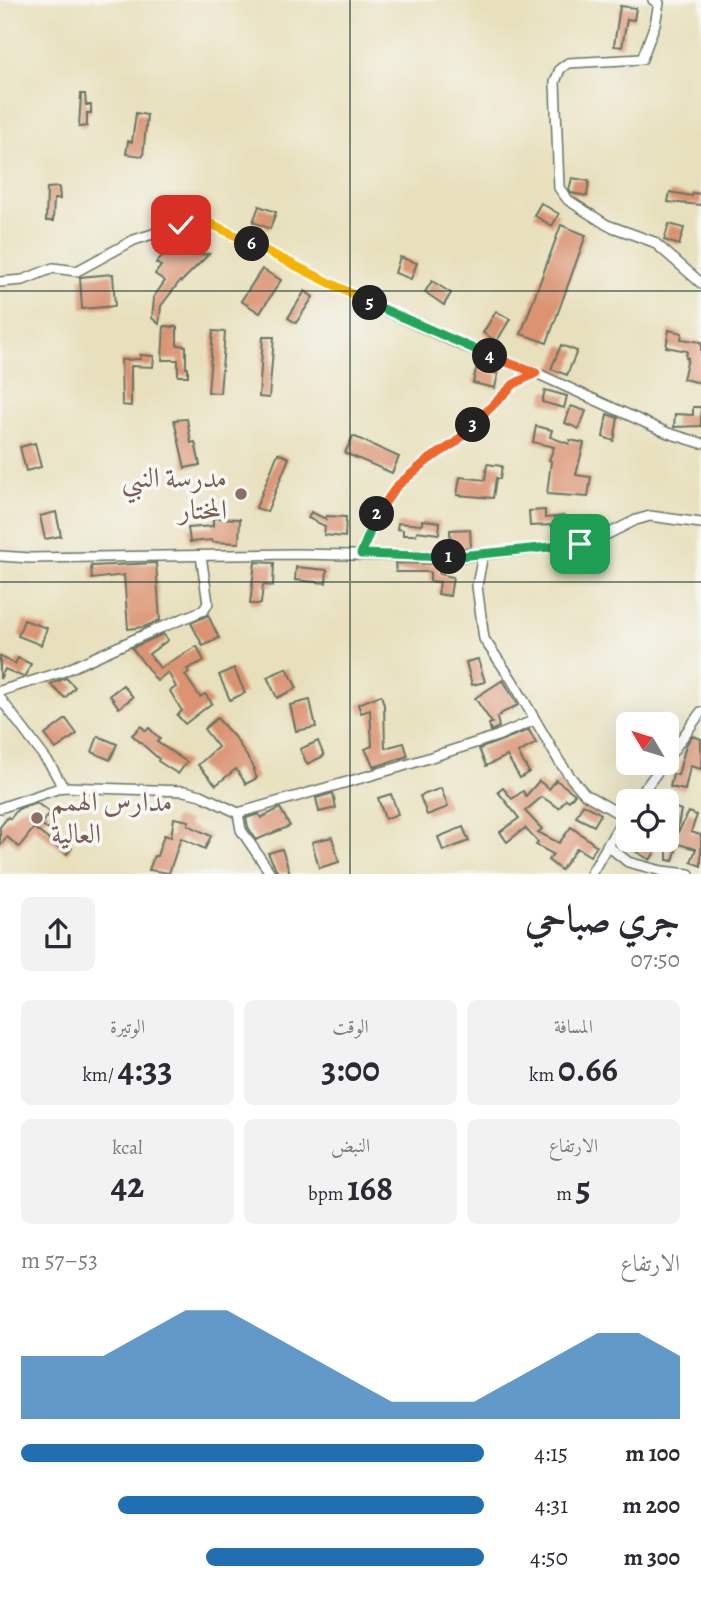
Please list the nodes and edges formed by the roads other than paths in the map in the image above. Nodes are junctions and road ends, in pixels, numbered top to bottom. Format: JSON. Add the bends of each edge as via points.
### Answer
{"nodes":[{"id":1,"x":653,"y":0,"type":"edge"},
{"id":2,"x":0,"y":282,"type":"edge"},
{"id":3,"x":701,"y":284,"type":"edge"},
{"id":4,"x":536,"y":373,"type":"junction"},
{"id":5,"x":701,"y":443,"type":"edge"},
{"id":6,"x":701,"y":523,"type":"edge"},
{"id":7,"x":361,"y":554,"type":"junction"},
{"id":8,"x":483,"y":554,"type":"junction"},
{"id":9,"x":0,"y":556,"type":"edge"},
{"id":10,"x":201,"y":556,"type":"junction"},
{"id":11,"x":0,"y":691,"type":"edge"},
{"id":12,"x":0,"y":698,"type":"edge"},
{"id":13,"x":701,"y":712,"type":"edge"},
{"id":14,"x":535,"y":720,"type":"junction"},
{"id":15,"x":679,"y":742,"type":"edge"},
{"id":16,"x":63,"y":787,"type":"junction"},
{"id":17,"x":0,"y":807,"type":"edge"},
{"id":18,"x":616,"y":808,"type":"edge"},
{"id":19,"x":238,"y":813,"type":"junction"},
{"id":20,"x":616,"y":830,"type":"edge"},
{"id":21,"x":607,"y":845,"type":"junction"},
{"id":22,"x":271,"y":873,"type":"edge"},
{"id":23,"x":592,"y":873,"type":"edge"},
{"id":24,"x":689,"y":873,"type":"edge"}],
"edges":[{"from":1,"to":3,"type":"street","via":[[659,4],[642,59],[568,64],[560,69],[555,82],[559,188],[568,200],[607,225],[654,242]]},
{"from":2,"to":4,"type":"street","via":[[23,280],[53,268],[77,271],[134,240],[181,225],[210,223],[380,308]]},
{"from":4,"to":5,"type":"street","via":[[668,433]]},
{"from":4,"to":7,"type":"street","via":[[514,384],[455,443],[397,486],[375,516]]},
{"from":6,"to":8,"type":"street","via":[[650,516],[580,544]]},
{"from":7,"to":8,"type":"street"},
{"from":7,"to":10,"type":"street"},
{"from":8,"to":14,"type":"street","via":[[477,586],[484,639]]},
{"from":9,"to":10,"type":"street"},
{"from":10,"to":11,"type":"street","via":[[208,603],[204,610],[62,672]]},
{"from":12,"to":16,"type":"street"},
{"from":13,"to":15,"type":"street"},
{"from":14,"to":18,"type":"street","via":[[585,794]]},
{"from":14,"to":19,"type":"street","via":[[400,767]]},
{"from":16,"to":17,"type":"street"},
{"from":16,"to":19,"type":"street","via":[[184,791]]},
{"from":19,"to":22,"type":"street","via":[[241,830]]},
{"from":20,"to":21,"type":"street"},
{"from":21,"to":23,"type":"street"},
{"from":21,"to":24,"type":"street","via":[[628,862]]}]}
